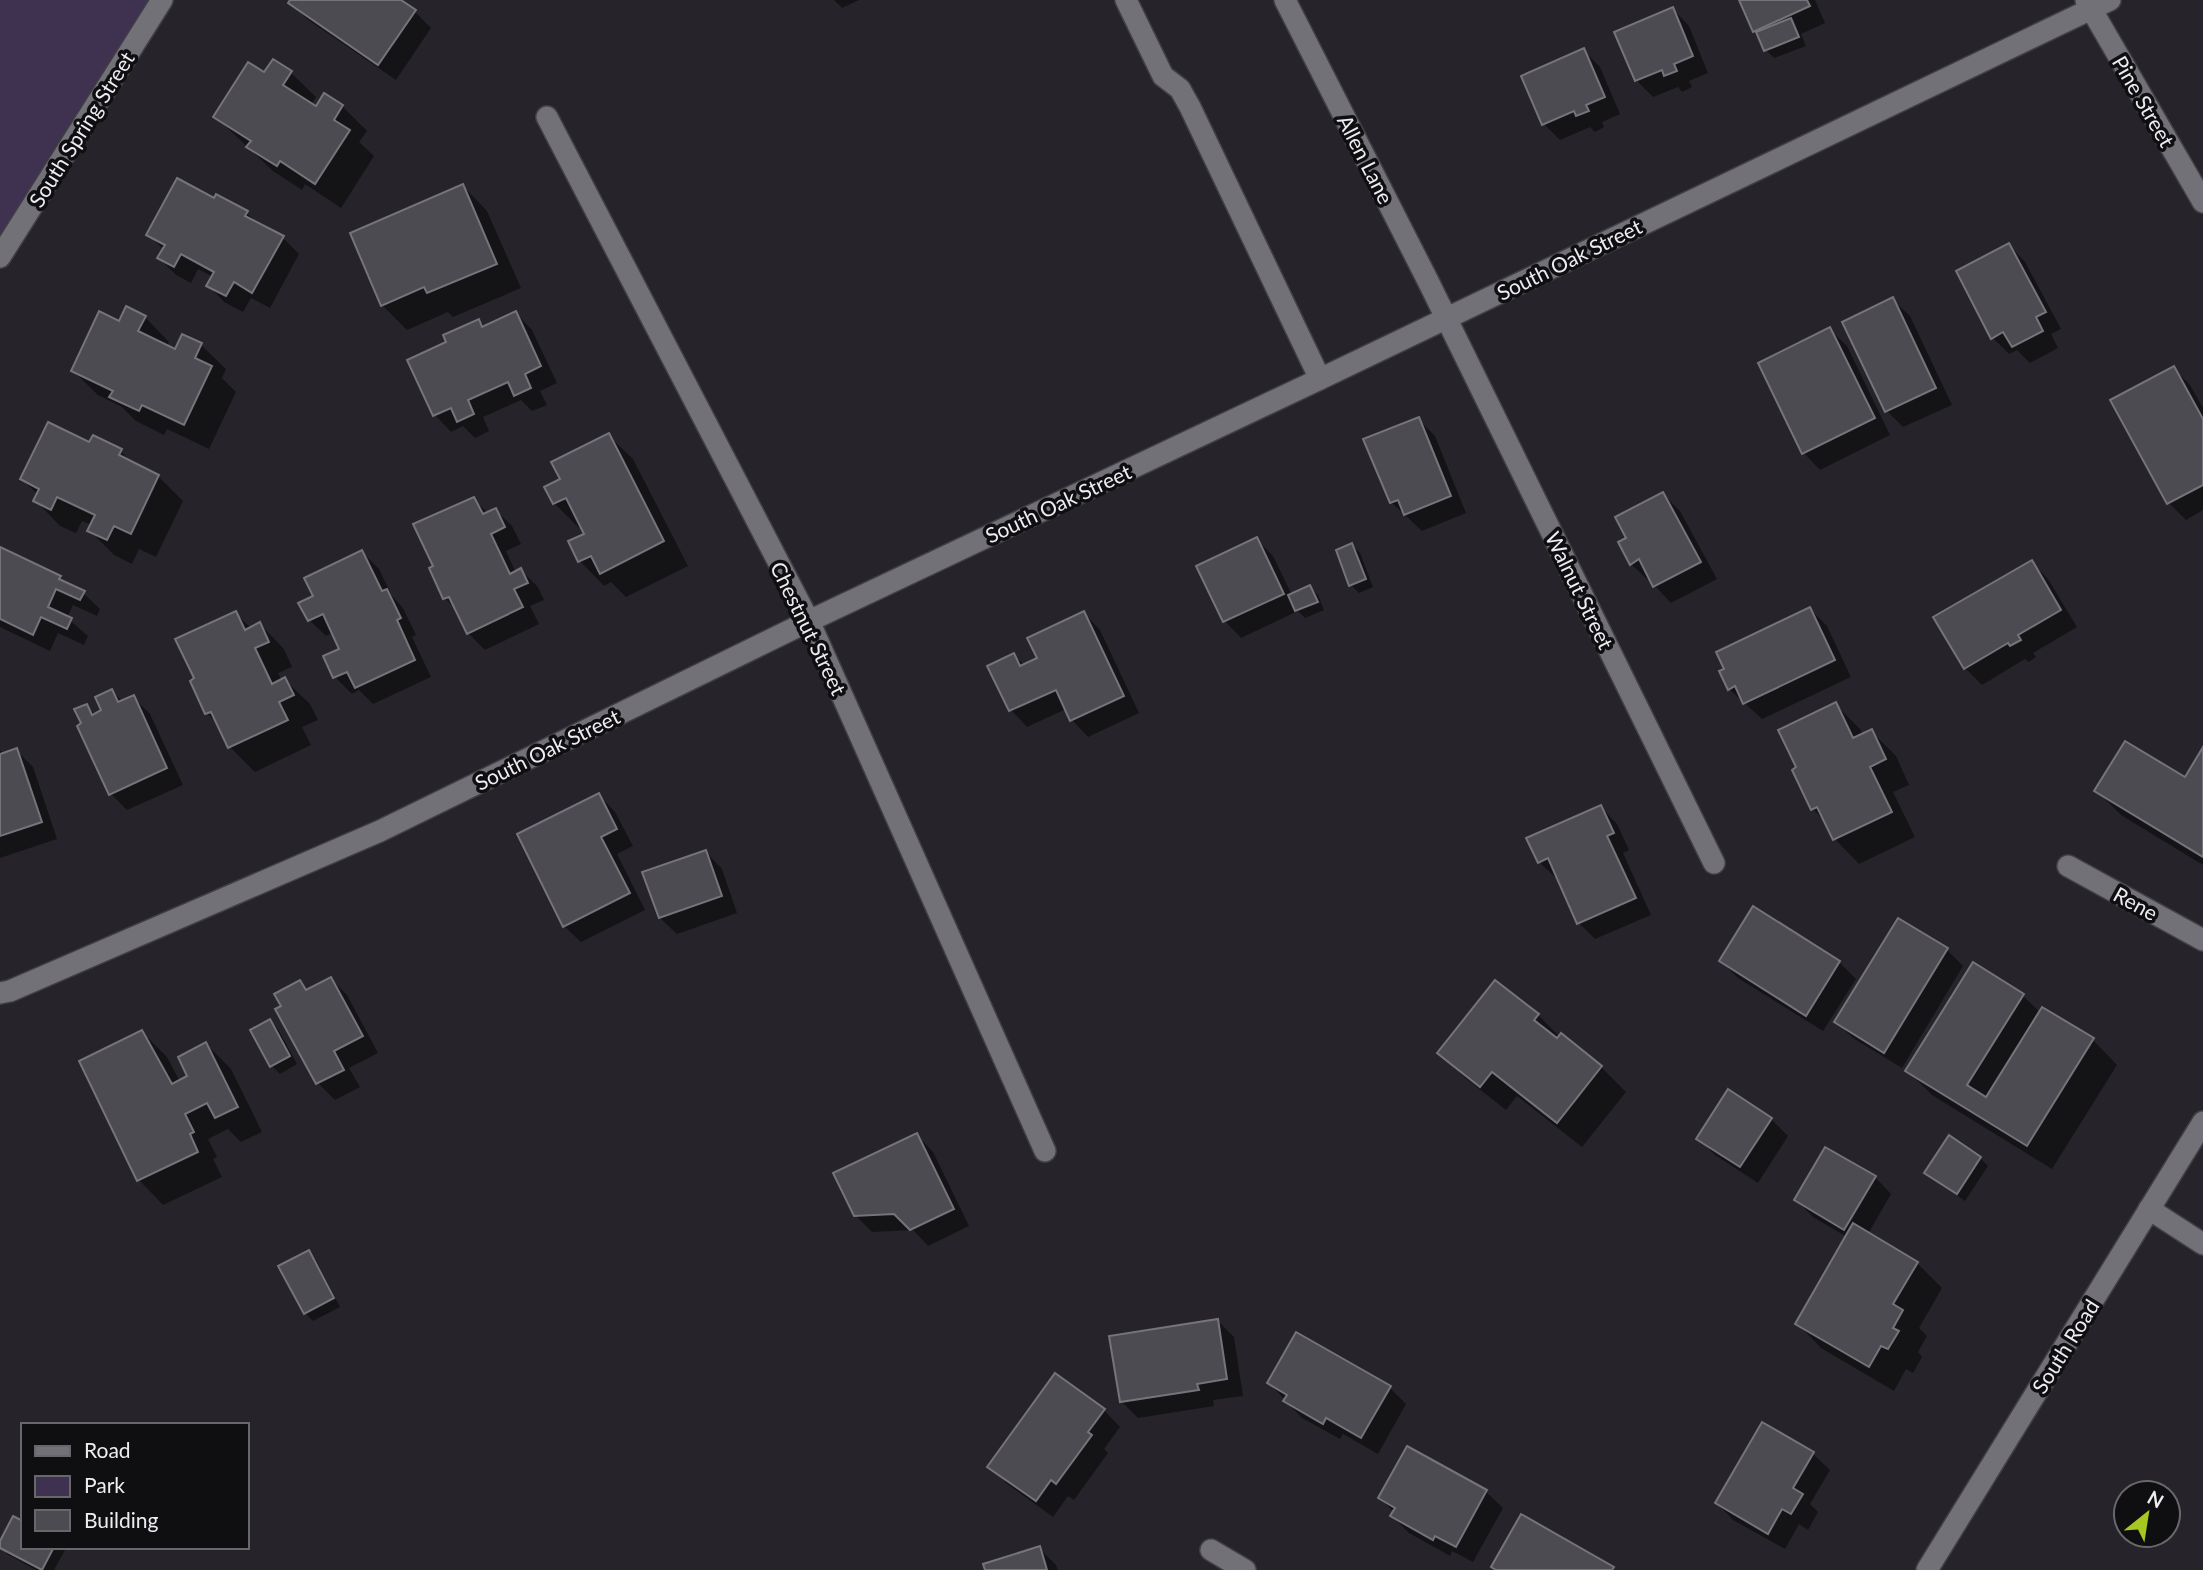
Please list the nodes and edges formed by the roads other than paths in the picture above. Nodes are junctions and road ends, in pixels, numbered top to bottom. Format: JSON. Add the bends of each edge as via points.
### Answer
{"nodes":[{"id":1,"x":162,"y":0,"type":"edge"},
{"id":2,"x":1126,"y":0,"type":"edge"},
{"id":3,"x":1285,"y":0,"type":"edge"},
{"id":4,"x":2110,"y":0,"type":"edge"},
{"id":5,"x":2088,"y":5,"type":"edge"},
{"id":6,"x":547,"y":117,"type":"dead end"},
{"id":7,"x":2203,"y":202,"type":"edge"},
{"id":8,"x":0,"y":257,"type":"edge"},
{"id":9,"x":1446,"y":318,"type":"junction"},
{"id":10,"x":1320,"y":379,"type":"junction"},
{"id":11,"x":809,"y":621,"type":"junction"},
{"id":12,"x":1714,"y":863,"type":"dead end"},
{"id":13,"x":2068,"y":866,"type":"dead end"},
{"id":14,"x":2203,"y":940,"type":"edge"},
{"id":15,"x":0,"y":993,"type":"edge"},
{"id":16,"x":2203,"y":1122,"type":"edge"},
{"id":17,"x":1045,"y":1151,"type":"dead end"},
{"id":18,"x":2149,"y":1209,"type":"junction"},
{"id":19,"x":2203,"y":1244,"type":"edge"},
{"id":20,"x":1211,"y":1550,"type":"dead end"},
{"id":21,"x":1245,"y":1570,"type":"edge"},
{"id":22,"x":1927,"y":1570,"type":"edge"}],
"edges":[{"from":1,"to":8,"type":"street","name":"South Spring Street"},
{"from":2,"to":10,"type":"street","via":[[1163,76],[1180,89],[1190,107]]},
{"from":3,"to":9,"type":"street","name":"Allen Lane"},
{"from":4,"to":5,"type":"street","name":"South Oak Street"},
{"from":5,"to":7,"type":"street","name":"Pine Street"},
{"from":5,"to":9,"type":"street","name":"South Oak Street"},
{"from":6,"to":11,"type":"street","name":"Chestnut Street"},
{"from":9,"to":10,"type":"street","name":"South Oak Street"},
{"from":9,"to":12,"type":"street","name":"Walnut Street"},
{"from":10,"to":11,"type":"street","name":"South Oak Street"},
{"from":11,"to":15,"type":"street","name":"South Oak Street","via":[[380,831]]},
{"from":11,"to":17,"type":"street","name":"Chestnut Street"},
{"from":13,"to":14,"type":"street","name":"Rene"},
{"from":16,"to":18,"type":"street","name":"South Road"},
{"from":18,"to":19,"type":"street"},
{"from":18,"to":22,"type":"street","name":"South Road"},
{"from":20,"to":21,"type":"street"}]}
